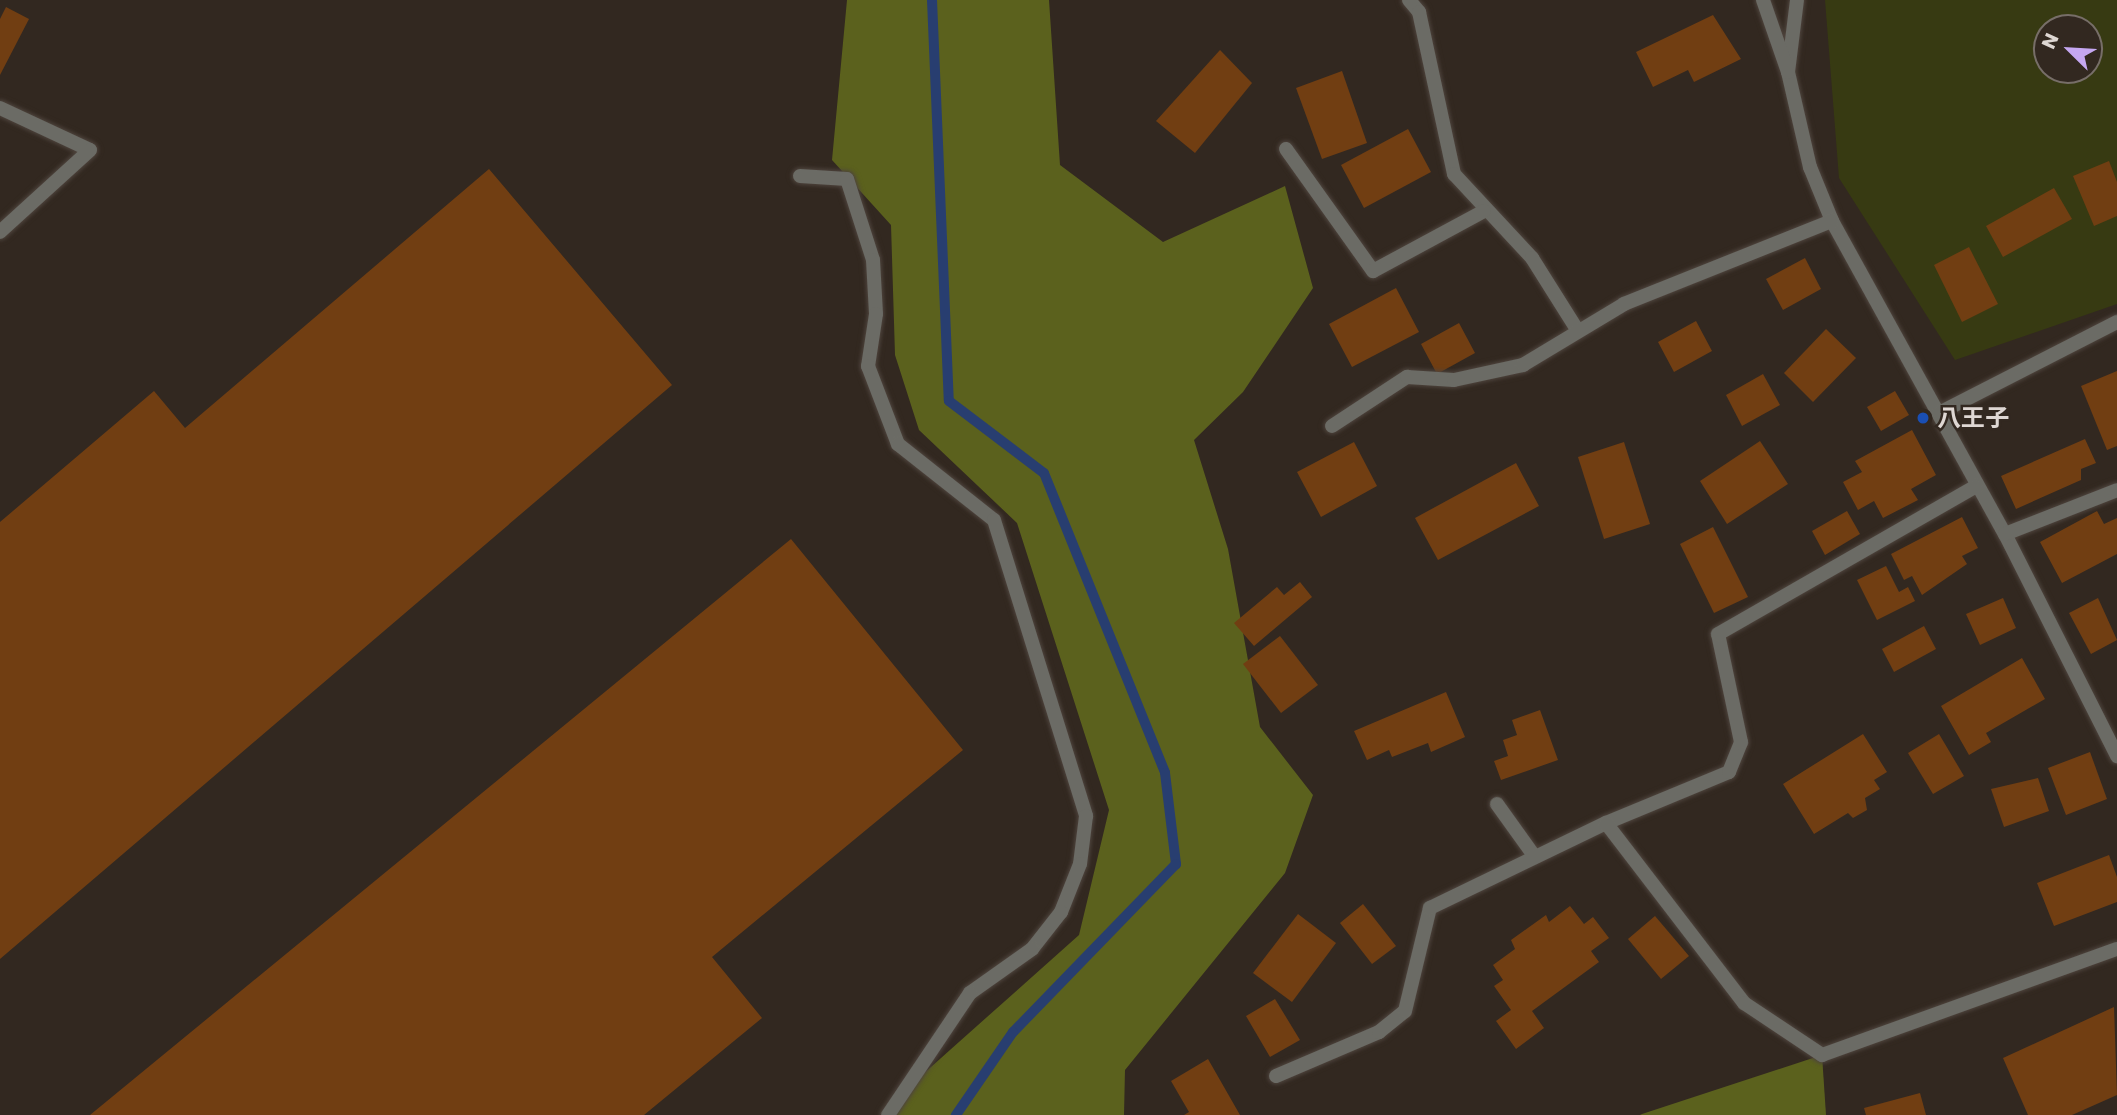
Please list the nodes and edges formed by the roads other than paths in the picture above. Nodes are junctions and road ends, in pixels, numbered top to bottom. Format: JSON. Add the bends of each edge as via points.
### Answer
{"nodes":[{"id":1,"x":1409,"y":0,"type":"edge"},
{"id":2,"x":1763,"y":0,"type":"edge"},
{"id":3,"x":1797,"y":0,"type":"edge"},
{"id":4,"x":1788,"y":72,"type":"junction"},
{"id":5,"x":0,"y":108,"type":"edge"},
{"id":6,"x":1286,"y":149,"type":"dead end"},
{"id":7,"x":800,"y":176,"type":"dead end"},
{"id":8,"x":1485,"y":211,"type":"junction"},
{"id":9,"x":1832,"y":221,"type":"junction"},
{"id":10,"x":0,"y":232,"type":"edge"},
{"id":11,"x":2117,"y":322,"type":"edge"},
{"id":12,"x":1576,"y":328,"type":"junction"},
{"id":13,"x":1939,"y":413,"type":"junction"},
{"id":14,"x":1332,"y":426,"type":"dead end"},
{"id":15,"x":1976,"y":486,"type":"junction"},
{"id":16,"x":2117,"y":491,"type":"edge"},
{"id":17,"x":2005,"y":534,"type":"junction"},
{"id":18,"x":2117,"y":756,"type":"edge"},
{"id":19,"x":1497,"y":803,"type":"dead end"},
{"id":20,"x":1606,"y":823,"type":"junction"},
{"id":21,"x":1535,"y":857,"type":"junction"},
{"id":22,"x":2117,"y":949,"type":"edge"},
{"id":23,"x":1276,"y":1076,"type":"dead end"},
{"id":24,"x":888,"y":1115,"type":"edge"}],
"edges":[{"from":1,"to":8,"type":"street","via":[[1419,12],[1454,174]]},
{"from":2,"to":4,"type":"street"},
{"from":3,"to":4,"type":"street"},
{"from":4,"to":9,"type":"street","via":[[1810,167]]},
{"from":5,"to":10,"type":"street","via":[[90,150]]},
{"from":6,"to":8,"type":"street","via":[[1373,271]]},
{"from":7,"to":24,"type":"street","via":[[847,179],[873,260],[876,314],[868,366],[898,444],[994,520],[1086,816],[1080,864],[1061,912],[1032,950],[970,993]]},
{"from":8,"to":12,"type":"street","via":[[1532,258]]},
{"from":9,"to":12,"type":"street"},
{"from":9,"to":13,"type":"street"},
{"from":11,"to":13,"type":"street"},
{"from":12,"to":14,"type":"street","via":[[1523,365],[1454,380],[1407,377]]},
{"from":13,"to":15,"type":"street"},
{"from":15,"to":17,"type":"street"},
{"from":15,"to":20,"type":"street","via":[[1717,634],[1741,742],[1729,772]]},
{"from":16,"to":17,"type":"street"},
{"from":17,"to":18,"type":"street"},
{"from":19,"to":21,"type":"street"},
{"from":20,"to":21,"type":"street"},
{"from":20,"to":22,"type":"street","via":[[1744,1003],[1822,1055]]},
{"from":21,"to":23,"type":"street","via":[[1430,908],[1405,1011],[1379,1032]]}]}
